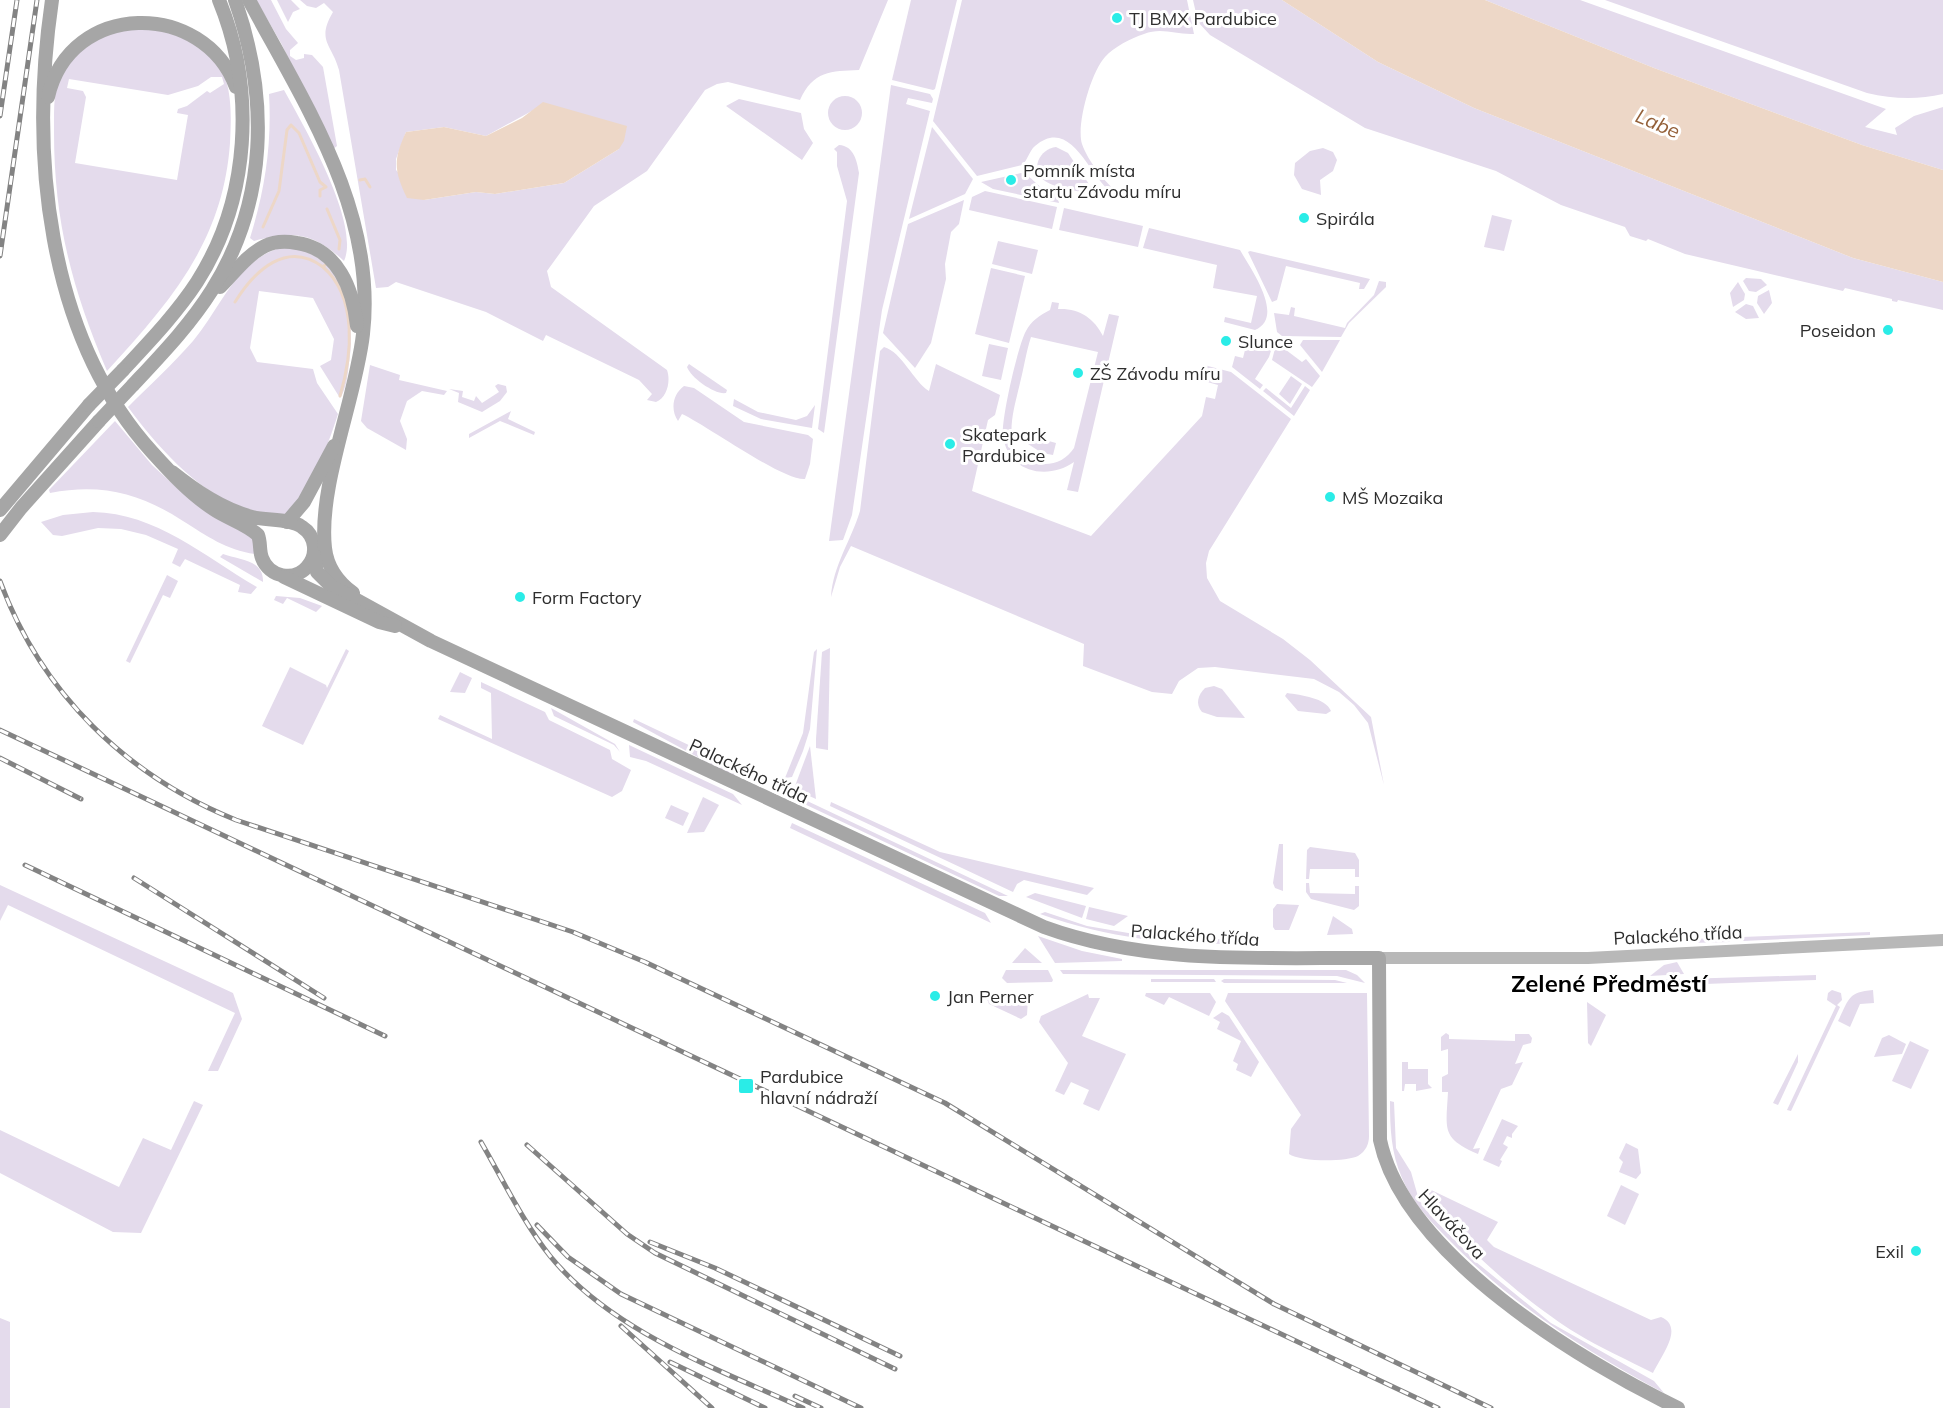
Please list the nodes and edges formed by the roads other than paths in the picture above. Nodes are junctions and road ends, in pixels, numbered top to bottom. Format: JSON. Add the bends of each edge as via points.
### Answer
{"nodes":[{"id":1,"x":52,"y":0,"type":"edge"},
{"id":2,"x":219,"y":0,"type":"edge"},
{"id":3,"x":235,"y":0,"type":"edge"},
{"id":4,"x":249,"y":0,"type":"edge"},
{"id":5,"x":44,"y":150,"type":"junction"},
{"id":6,"x":239,"y":162,"type":"junction"},
{"id":7,"x":358,"y":242,"type":"junction"},
{"id":8,"x":343,"y":275,"type":"junction"},
{"id":9,"x":198,"y":310,"type":"junction"},
{"id":10,"x":353,"y":387,"type":"junction"},
{"id":11,"x":344,"y":428,"type":"junction"},
{"id":12,"x":334,"y":466,"type":"junction"},
{"id":13,"x":172,"y":472,"type":"junction"},
{"id":14,"x":0,"y":510,"type":"edge"},
{"id":15,"x":286,"y":522,"type":"junction"},
{"id":16,"x":0,"y":535,"type":"edge"},
{"id":17,"x":261,"y":544,"type":"junction"},
{"id":18,"x":314,"y":554,"type":"junction"},
{"id":19,"x":280,"y":575,"type":"junction"},
{"id":20,"x":383,"y":613,"type":"junction"},
{"id":21,"x":405,"y":628,"type":"junction"},
{"id":22,"x":1943,"y":940,"type":"edge"},
{"id":23,"x":1379,"y":958,"type":"junction"},
{"id":24,"x":1678,"y":1408,"type":"edge"}],
"edges":[{"from":1,"to":5,"type":"main road","via":[[42,80]]},
{"from":2,"to":6,"type":"main road","via":[[241,77]]},
{"from":3,"to":9,"type":"main road","via":[[257,82],[257,161],[237,240]]},
{"from":4,"to":7,"type":"main road","via":[[320,135],[347,196]]},
{"from":5,"to":6,"type":"main road","via":[[48,95],[58,65],[69,48],[90,28],[109,18],[132,12],[156,12],[196,28],[227,64],[236,86],[240,113]]},
{"from":5,"to":13,"type":"main road","via":[[55,248],[95,368],[137,435]]},
{"from":6,"to":14,"type":"main road","bridge":true,"via":[[225,221],[206,267],[173,315],[89,405]]},
{"from":7,"to":8,"type":"main road"},
{"from":7,"to":10,"type":"main road","via":[[364,314]]},
{"from":8,"to":9,"type":"main road","via":[[325,254],[309,245],[270,244],[245,261]]},
{"from":8,"to":10,"type":"main road","via":[[353,300],[358,333]]},
{"from":9,"to":16,"type":"main road","bridge":true},
{"from":10,"to":11,"type":"main road"},
{"from":11,"to":12,"type":"main road"},
{"from":11,"to":15,"type":"main road","via":[[304,502]]},
{"from":12,"to":18,"type":"main road","via":[[320,508]]},
{"from":12,"to":20,"type":"main road","via":[[326,530],[328,561],[344,585]]},
{"from":13,"to":15,"type":"main road","via":[[225,507],[249,516]]},
{"from":13,"to":17,"type":"main road","via":[[206,504],[256,533]]},
{"from":15,"to":17,"type":"main road","via":[[267,531]]},
{"from":15,"to":18,"type":"main road","via":[[307,531]]},
{"from":17,"to":19,"type":"main road","via":[[264,563]]},
{"from":18,"to":19,"type":"main road","via":[[300,573]]},
{"from":18,"to":20,"type":"main road","name":"Palackého třída","via":[[317,572],[327,583]]},
{"from":19,"to":21,"type":"main road","name":"Palackého třída","via":[[379,622]]},
{"from":20,"to":21,"type":"main road","name":"Palackého třída"},
{"from":21,"to":23,"type":"main road","name":"Palackého třída","via":[[1024,919],[1093,942],[1165,954]]},
{"from":22,"to":23,"type":"street","name":"Palackého třída","via":[[1588,958]]},
{"from":23,"to":24,"type":"main road","name":"Hlaváčova","via":[[1380,1140],[1402,1196],[1461,1262],[1527,1319],[1605,1370]]}]}
